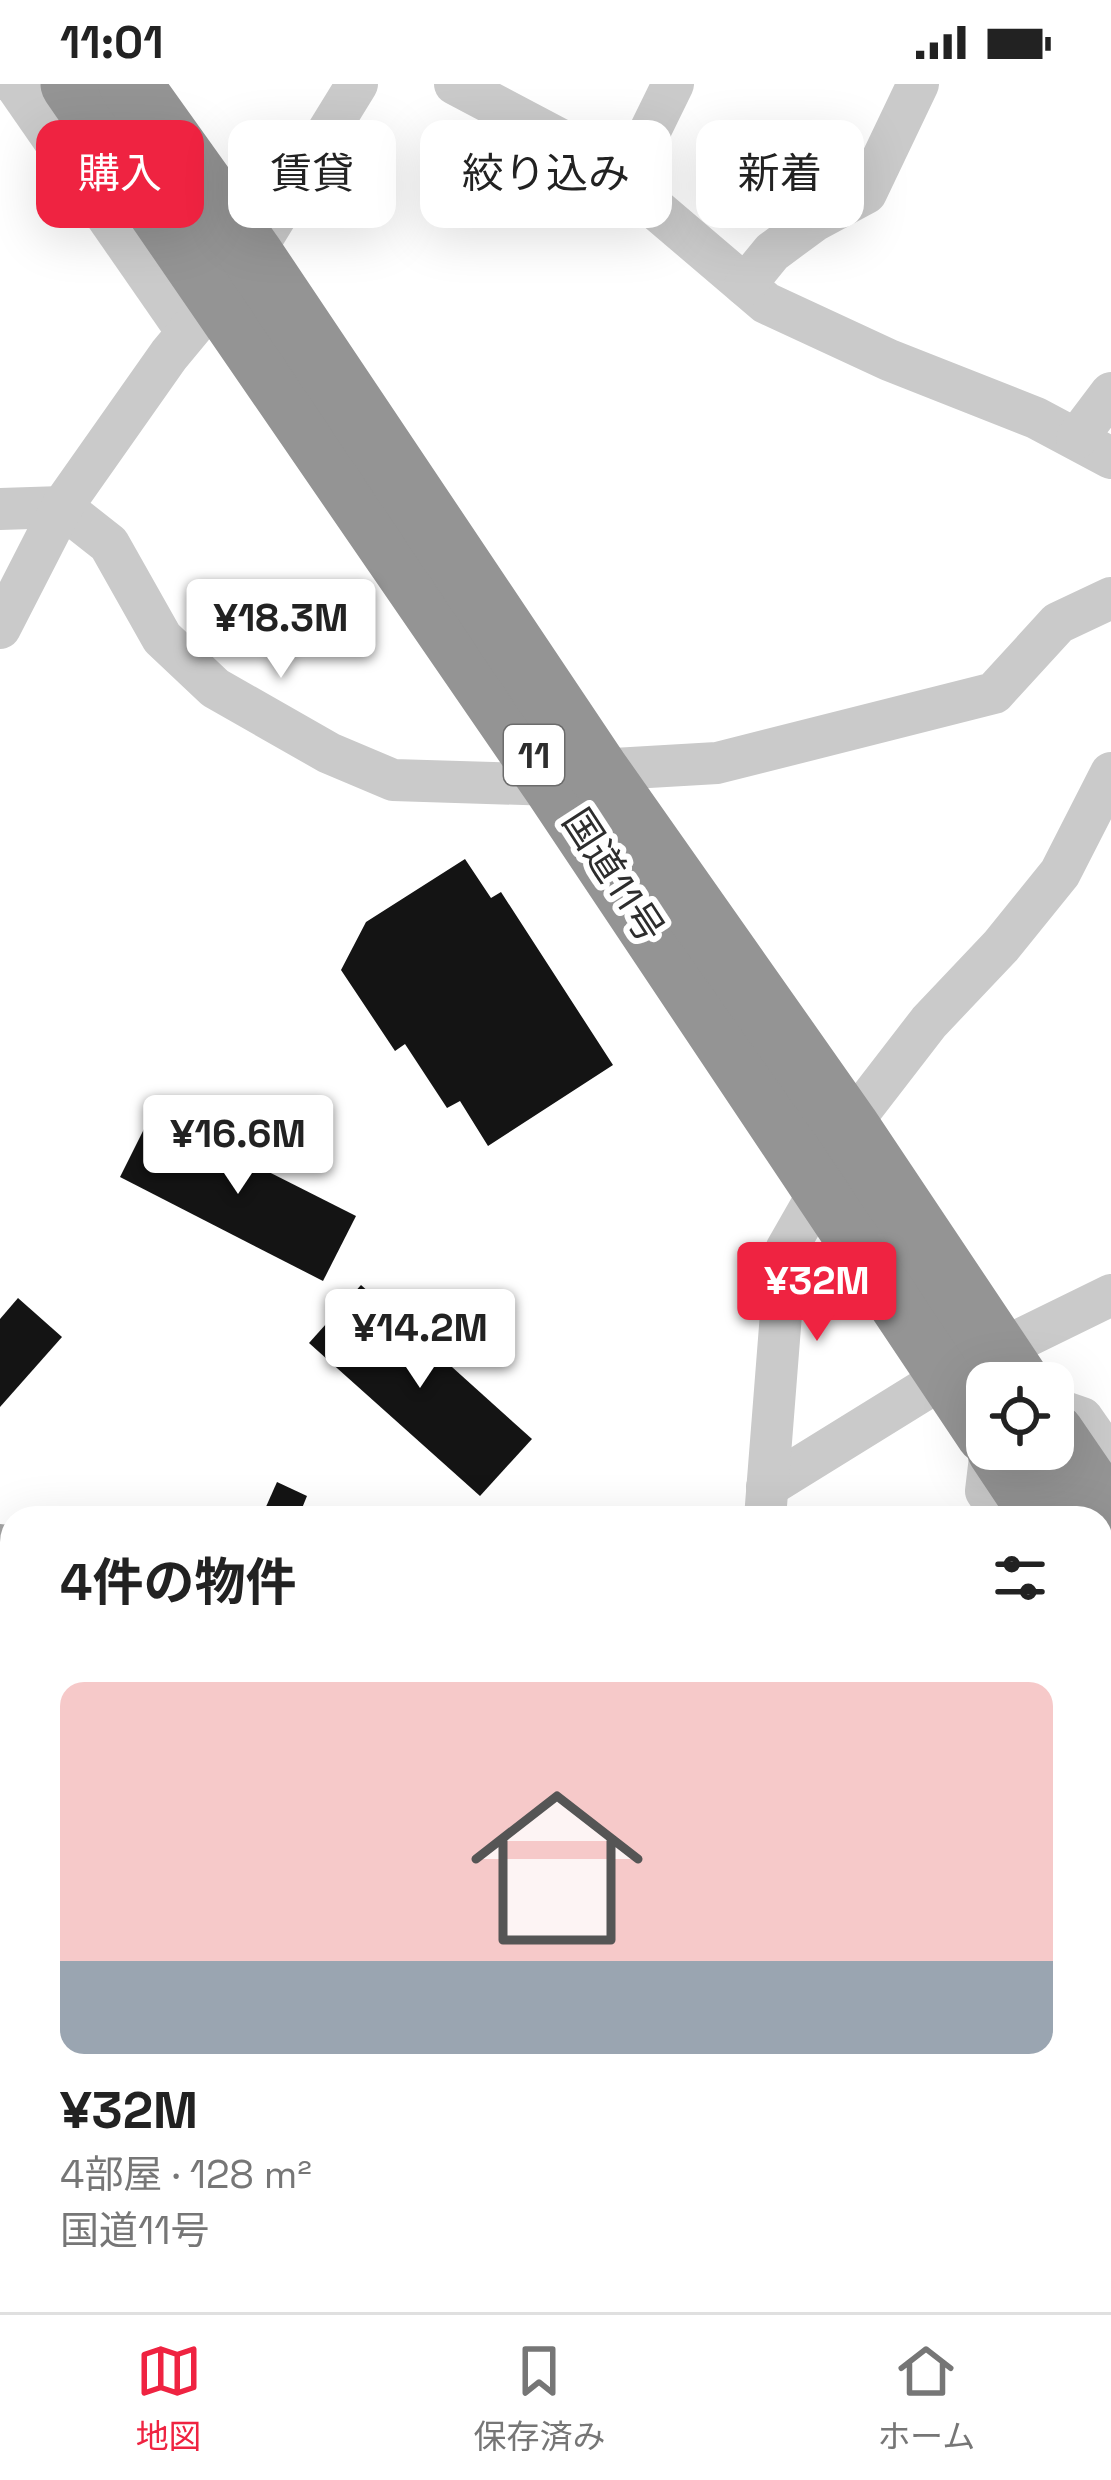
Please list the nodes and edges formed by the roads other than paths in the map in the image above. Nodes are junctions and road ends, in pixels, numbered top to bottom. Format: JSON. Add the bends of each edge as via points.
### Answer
{"nodes":[{"id":1,"x":15,"y":84,"type":"edge"},
{"id":2,"x":72,"y":84,"type":"edge"},
{"id":3,"x":130,"y":84,"type":"edge"},
{"id":4,"x":357,"y":84,"type":"edge"},
{"id":5,"x":454,"y":84,"type":"edge"},
{"id":6,"x":674,"y":84,"type":"edge"},
{"id":7,"x":918,"y":84,"type":"edge"},
{"id":8,"x":523,"y":120,"type":"edge"},
{"id":9,"x":656,"y":120,"type":"edge"},
{"id":10,"x":672,"y":222,"type":"edge"},
{"id":11,"x":745,"y":285,"type":"junction"},
{"id":12,"x":219,"y":295,"type":"junction"},
{"id":13,"x":1111,"y":394,"type":"edge"},
{"id":14,"x":1094,"y":448,"type":"edge"},
{"id":15,"x":62,"y":507,"type":"junction"},
{"id":16,"x":0,"y":508,"type":"edge"},
{"id":17,"x":1111,"y":598,"type":"edge"},
{"id":18,"x":0,"y":628,"type":"edge"},
{"id":19,"x":1111,"y":773,"type":"edge"},
{"id":20,"x":575,"y":777,"type":"junction"},
{"id":21,"x":848,"y":1127,"type":"junction"},
{"id":22,"x":822,"y":1187,"type":"junction"},
{"id":23,"x":1111,"y":1295,"type":"edge"},
{"id":24,"x":982,"y":1362,"type":"edge"},
{"id":25,"x":984,"y":1362,"type":"edge"},
{"id":26,"x":1000,"y":1362,"type":"edge"},
{"id":27,"x":966,"y":1382,"type":"edge"},
{"id":28,"x":1046,"y":1470,"type":"edge"},
{"id":29,"x":766,"y":1503,"type":"edge"},
{"id":30,"x":1094,"y":1506,"type":"edge"}],
"edges":[{"from":1,"to":12,"type":"street"},
{"from":2,"to":12,"type":"highway","name":"国道11号","number":"11"},
{"from":3,"to":12,"type":"highway","name":"国道11号","number":"11"},
{"from":4,"to":12,"type":"street"},
{"from":5,"to":8,"type":"street"},
{"from":6,"to":9,"type":"street"},
{"from":7,"to":11,"type":"street","via":[[866,193],[772,252]]},
{"from":10,"to":11,"type":"street"},
{"from":11,"to":14,"type":"street","via":[[890,360]]},
{"from":12,"to":15,"type":"street"},
{"from":12,"to":20,"type":"highway","name":"国道11号","number":"11"},
{"from":13,"to":14,"type":"street"},
{"from":15,"to":16,"type":"street"},
{"from":15,"to":18,"type":"street"},
{"from":15,"to":20,"type":"street","via":[[109,544],[162,638],[214,688],[329,753],[393,780]]},
{"from":17,"to":20,"type":"street","via":[[1058,623],[994,693],[717,763]]},
{"from":19,"to":21,"type":"street","via":[[1060,873]]},
{"from":20,"to":21,"type":"highway","name":"国道11号","number":"11"},
{"from":20,"to":22,"type":"highway","name":"国道11号","number":"11"},
{"from":21,"to":25,"type":"highway","name":"国道11号","number":"11"},
{"from":22,"to":24,"type":"highway","name":"国道11号","number":"11"},
{"from":22,"to":29,"type":"street","via":[[786,1250]]},
{"from":23,"to":26,"type":"street"},
{"from":27,"to":29,"type":"street"},
{"from":28,"to":30,"type":"highway"}]}
